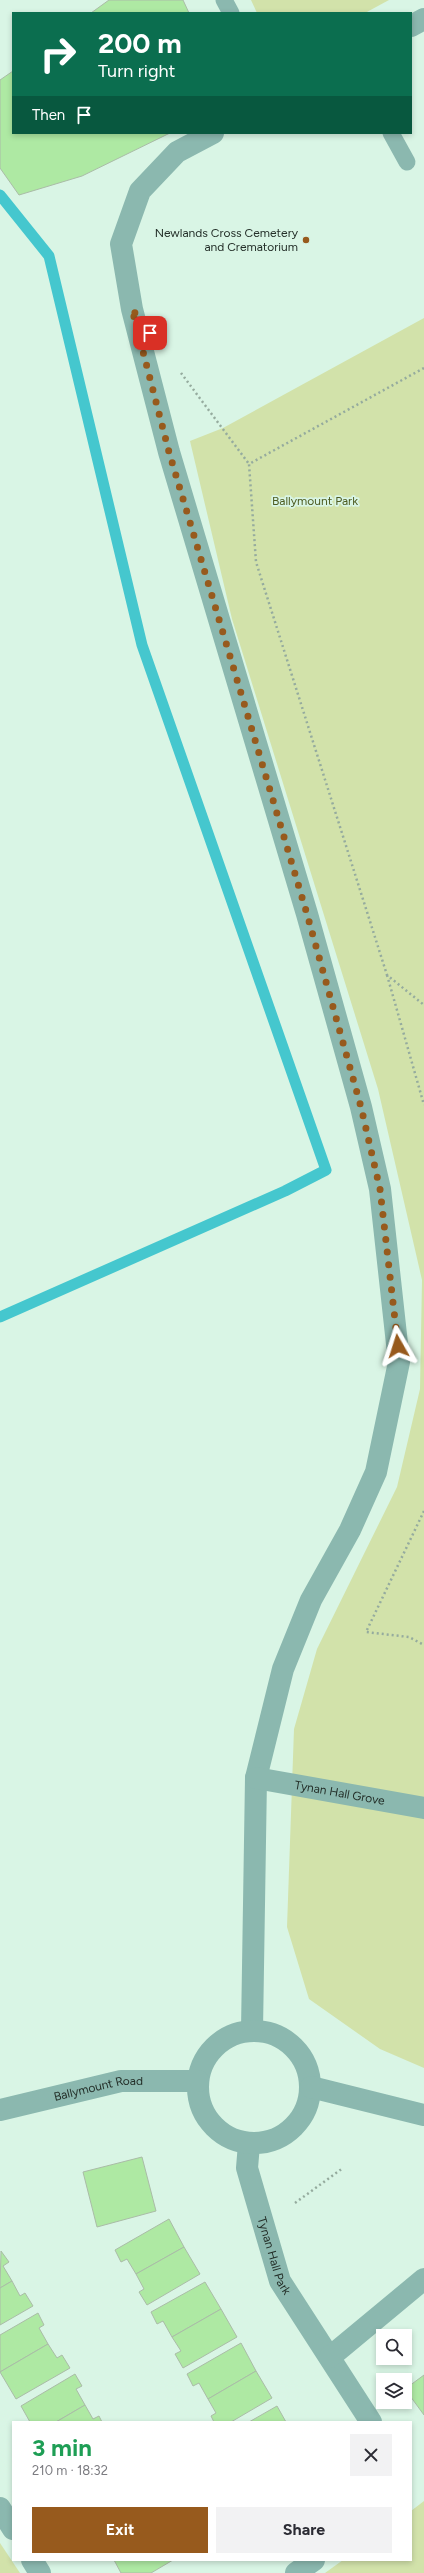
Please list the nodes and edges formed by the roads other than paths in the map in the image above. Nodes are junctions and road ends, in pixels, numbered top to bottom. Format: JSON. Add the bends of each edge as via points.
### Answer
{"nodes":[{"id":1,"x":224,"y":0,"type":"edge"},
{"id":2,"x":230,"y":12,"type":"edge"},
{"id":3,"x":424,"y":19,"type":"edge"},
{"id":4,"x":412,"y":25,"type":"edge"},
{"id":5,"x":211,"y":134,"type":"edge"},
{"id":6,"x":392,"y":134,"type":"edge"},
{"id":7,"x":407,"y":162,"type":"dead end"},
{"id":8,"x":256,"y":1778,"type":"junction"},
{"id":9,"x":424,"y":1808,"type":"edge"},
{"id":10,"x":252,"y":2030,"type":"junction"},
{"id":11,"x":198,"y":2081,"type":"junction"},
{"id":12,"x":310,"y":2087,"type":"junction"},
{"id":13,"x":0,"y":2110,"type":"edge"},
{"id":14,"x":424,"y":2115,"type":"edge"},
{"id":15,"x":248,"y":2144,"type":"junction"},
{"id":16,"x":424,"y":2279,"type":"edge"},
{"id":17,"x":330,"y":2357,"type":"junction"},
{"id":18,"x":370,"y":2421,"type":"edge"},
{"id":19,"x":0,"y":2508,"type":"edge"},
{"id":20,"x":12,"y":2527,"type":"edge"},
{"id":21,"x":33,"y":2561,"type":"edge"},
{"id":22,"x":313,"y":2561,"type":"edge"},
{"id":23,"x":40,"y":2573,"type":"edge"},
{"id":24,"x":296,"y":2573,"type":"edge"}],
"edges":[{"from":1,"to":2,"type":"lane"},
{"from":3,"to":4,"type":"street"},
{"from":5,"to":8,"type":"street","via":[[177,152],[140,190],[120,244],[132,309],[169,452],[307,914],[361,1107],[380,1189],[399,1362],[376,1472],[350,1530],[311,1600],[283,1669]]},
{"from":6,"to":7,"type":"lane"},
{"from":8,"to":9,"type":"street","name":"Tynan Hall Grove"},
{"from":8,"to":10,"type":"street"},
{"from":10,"to":11,"type":"street","via":[[229,2036],[218,2043],[206,2060]]},
{"from":10,"to":12,"type":"street","via":[[277,2035],[296,2050],[309,2072]]},
{"from":11,"to":13,"type":"street","name":"Ballymount Road","via":[[121,2081]]},
{"from":11,"to":15,"type":"street","via":[[199,2099],[206,2115],[226,2135]]},
{"from":12,"to":14,"type":"street"},
{"from":12,"to":15,"type":"street","via":[[308,2104],[290,2130],[266,2142]]},
{"from":15,"to":17,"type":"street","name":"Tynan Hall Park","via":[[247,2168],[280,2281]]},
{"from":16,"to":17,"type":"street"},
{"from":17,"to":18,"type":"street","name":"Tynan Hall Park"},
{"from":19,"to":20,"type":"street"},
{"from":21,"to":23,"type":"street"},
{"from":22,"to":24,"type":"street"}]}
